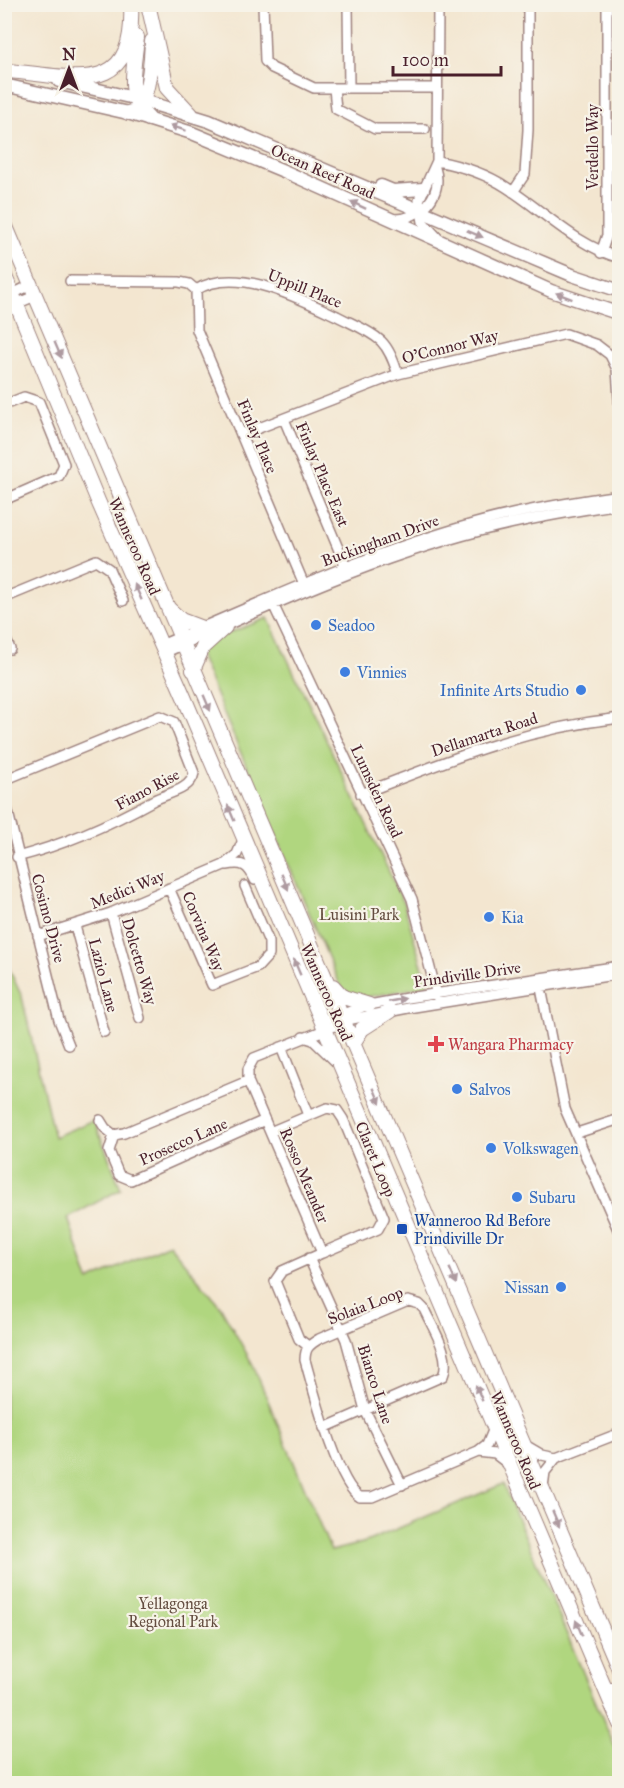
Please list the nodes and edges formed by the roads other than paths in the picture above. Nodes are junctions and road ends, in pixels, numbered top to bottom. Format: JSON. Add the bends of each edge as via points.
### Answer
{"nodes":[{"id":1,"x":133,"y":4,"type":"edge"},
{"id":2,"x":148,"y":4,"type":"edge"},
{"id":3,"x":263,"y":4,"type":"edge"},
{"id":4,"x":348,"y":4,"type":"edge"},
{"id":5,"x":438,"y":4,"type":"edge"},
{"id":6,"x":528,"y":4,"type":"edge"},
{"id":7,"x":608,"y":4,"type":"edge"},
{"id":8,"x":152,"y":30,"type":"junction"},
{"id":9,"x":6,"y":70,"type":"edge"},
{"id":10,"x":4,"y":85,"type":"edge"},
{"id":11,"x":334,"y":88,"type":"junction"},
{"id":12,"x":349,"y":88,"type":"junction"},
{"id":13,"x":437,"y":88,"type":"junction"},
{"id":14,"x":138,"y":108,"type":"junction"},
{"id":15,"x":191,"y":114,"type":"junction"},
{"id":16,"x":424,"y":129,"type":"dead end"},
{"id":17,"x":436,"y":164,"type":"junction"},
{"id":18,"x":329,"y":172,"type":"junction"},
{"id":19,"x":423,"y":189,"type":"junction"},
{"id":20,"x":513,"y":192,"type":"junction"},
{"id":21,"x":421,"y":211,"type":"junction"},
{"id":22,"x":389,"y":219,"type":"junction"},
{"id":23,"x":4,"y":222,"type":"edge"},
{"id":24,"x":442,"y":242,"type":"junction"},
{"id":25,"x":601,"y":253,"type":"junction"},
{"id":26,"x":620,"y":258,"type":"edge"},
{"id":27,"x":4,"y":274,"type":"edge"},
{"id":28,"x":70,"y":281,"type":"dead end"},
{"id":29,"x":196,"y":290,"type":"junction"},
{"id":30,"x":33,"y":291,"type":"junction"},
{"id":31,"x":620,"y":291,"type":"edge"},
{"id":32,"x":9,"y":301,"type":"edge"},
{"id":33,"x":620,"y":314,"type":"edge"},
{"id":34,"x":398,"y":374,"type":"junction"},
{"id":35,"x":4,"y":405,"type":"edge"},
{"id":36,"x":620,"y":414,"type":"edge"},
{"id":37,"x":284,"y":419,"type":"junction"},
{"id":38,"x":241,"y":435,"type":"junction"},
{"id":39,"x":620,"y":495,"type":"edge"},
{"id":40,"x":4,"y":500,"type":"edge"},
{"id":41,"x":620,"y":504,"type":"edge"},
{"id":42,"x":347,"y":571,"type":"junction"},
{"id":43,"x":305,"y":588,"type":"junction"},
{"id":44,"x":4,"y":598,"type":"edge"},
{"id":45,"x":123,"y":601,"type":"dead end"},
{"id":46,"x":272,"y":603,"type":"junction"},
{"id":47,"x":166,"y":607,"type":"junction"},
{"id":48,"x":225,"y":627,"type":"junction"},
{"id":49,"x":202,"y":628,"type":"junction"},
{"id":50,"x":4,"y":635,"type":"edge"},
{"id":51,"x":181,"y":642,"type":"junction"},
{"id":52,"x":10,"y":649,"type":"dead end"},
{"id":53,"x":163,"y":649,"type":"junction"},
{"id":54,"x":193,"y":670,"type":"junction"},
{"id":55,"x":620,"y":718,"type":"edge"},
{"id":56,"x":4,"y":780,"type":"edge"},
{"id":57,"x":361,"y":794,"type":"junction"},
{"id":58,"x":4,"y":796,"type":"edge"},
{"id":59,"x":243,"y":840,"type":"junction"},
{"id":60,"x":17,"y":857,"type":"junction"},
{"id":61,"x":224,"y":865,"type":"junction"},
{"id":62,"x":245,"y":886,"type":"dead end"},
{"id":63,"x":263,"y":886,"type":"junction"},
{"id":64,"x":170,"y":888,"type":"junction"},
{"id":65,"x":111,"y":913,"type":"junction"},
{"id":66,"x":75,"y":926,"type":"junction"},
{"id":67,"x":38,"y":936,"type":"junction"},
{"id":68,"x":620,"y":966,"type":"edge"},
{"id":69,"x":620,"y":974,"type":"edge"},
{"id":70,"x":326,"y":978,"type":"junction"},
{"id":71,"x":540,"y":983,"type":"junction"},
{"id":72,"x":438,"y":998,"type":"junction"},
{"id":73,"x":369,"y":1005,"type":"junction"},
{"id":74,"x":390,"y":1011,"type":"junction"},
{"id":75,"x":343,"y":1017,"type":"junction"},
{"id":76,"x":140,"y":1018,"type":"dead end"},
{"id":77,"x":322,"y":1025,"type":"junction"},
{"id":78,"x":104,"y":1032,"type":"dead end"},
{"id":79,"x":303,"y":1038,"type":"junction"},
{"id":80,"x":354,"y":1042,"type":"junction"},
{"id":81,"x":69,"y":1046,"type":"dead end"},
{"id":82,"x":281,"y":1047,"type":"junction"},
{"id":83,"x":342,"y":1068,"type":"junction"},
{"id":84,"x":248,"y":1082,"type":"junction"},
{"id":85,"x":308,"y":1115,"type":"junction"},
{"id":86,"x":620,"y":1119,"type":"edge"},
{"id":87,"x":100,"y":1120,"type":"dead end"},
{"id":88,"x":266,"y":1120,"type":"junction"},
{"id":89,"x":270,"y":1132,"type":"junction"},
{"id":90,"x":577,"y":1132,"type":"junction"},
{"id":91,"x":114,"y":1135,"type":"junction"},
{"id":92,"x":620,"y":1234,"type":"edge"},
{"id":93,"x":322,"y":1253,"type":"junction"},
{"id":94,"x":309,"y":1258,"type":"junction"},
{"id":95,"x":340,"y":1330,"type":"junction"},
{"id":96,"x":308,"y":1346,"type":"junction"},
{"id":97,"x":365,"y":1410,"type":"junction"},
{"id":98,"x":324,"y":1428,"type":"junction"},
{"id":99,"x":494,"y":1428,"type":"junction"},
{"id":100,"x":620,"y":1433,"type":"edge"},
{"id":101,"x":525,"y":1445,"type":"junction"},
{"id":102,"x":478,"y":1452,"type":"junction"},
{"id":103,"x":556,"y":1458,"type":"junction"},
{"id":104,"x":509,"y":1466,"type":"junction"},
{"id":105,"x":402,"y":1485,"type":"junction"},
{"id":106,"x":543,"y":1487,"type":"junction"},
{"id":107,"x":620,"y":1673,"type":"edge"},
{"id":108,"x":620,"y":1685,"type":"edge"},
{"id":109,"x":604,"y":1687,"type":"junction"},
{"id":110,"x":620,"y":1724,"type":"edge"}],
"edges":[{"from":1,"to":9,"type":"highway","via":[[126,51],[107,73],[90,78]]},
{"from":1,"to":14,"type":"highway","via":[[138,30],[133,78]]},
{"from":2,"to":8,"type":"highway"},
{"from":3,"to":11,"type":"street","via":[[264,57],[268,65],[310,87]]},
{"from":4,"to":12,"type":"street"},
{"from":5,"to":13,"type":"street"},
{"from":6,"to":20,"type":"street","via":[[525,174]]},
{"from":7,"to":25,"type":"street","name":"Verdello Way","via":[[607,235]]},
{"from":8,"to":14,"type":"highway","via":[[151,57]]},
{"from":8,"to":15,"type":"highway","via":[[167,88]]},
{"from":9,"to":14,"type":"main road","name":"Ocean Reef Road"},
{"from":10,"to":14,"type":"main road","name":"Ocean Reef Road"},
{"from":11,"to":12,"type":"street"},
{"from":11,"to":16,"type":"street","via":[[336,109],[371,128]]},
{"from":12,"to":13,"type":"street"},
{"from":13,"to":17,"type":"street"},
{"from":14,"to":15,"type":"main road","name":"Ocean Reef Road"},
{"from":22,"to":14,"type":"main road","name":"Ocean Reef Road","one_way":true},
{"from":15,"to":18,"type":"main road","name":"Ocean Reef Road"},
{"from":17,"to":19,"type":"street"},
{"from":17,"to":20,"type":"street","via":[[467,167]]},
{"from":17,"to":21,"type":"street","via":[[439,177],[429,204]]},
{"from":18,"to":19,"type":"main road","via":[[356,176],[393,191]]},
{"from":18,"to":21,"type":"main road","name":"Ocean Reef Road"},
{"from":19,"to":21,"type":"street"},
{"from":20,"to":25,"type":"street","via":[[567,234]]},
{"from":21,"to":22,"type":"street","via":[[404,219]]},
{"from":21,"to":24,"type":"street","via":[[427,228]]},
{"from":21,"to":31,"type":"main road","name":"Ocean Reef Road","one_way":true,"via":[[572,275]]},
{"from":22,"to":24,"type":"main road","name":"Ocean Reef Road"},
{"from":23,"to":30,"type":"highway","name":"Wanneroo Road"},
{"from":33,"to":24,"type":"main road","name":"Ocean Reef Road","one_way":true,"via":[[551,291]]},
{"from":25,"to":26,"type":"street"},
{"from":27,"to":32,"type":"highway","name":"Wanneroo Road"},
{"from":28,"to":29,"type":"street","via":[[179,282]]},
{"from":29,"to":34,"type":"street","name":"Uppill Place","via":[[213,282],[257,284],[293,295],[380,339]]},
{"from":29,"to":38,"type":"street","name":"Finlay Place","via":[[197,330]]},
{"from":30,"to":32,"type":"street"},
{"from":30,"to":47,"type":"highway","name":"Wanneroo Road","one_way":true},
{"from":53,"to":32,"type":"highway","name":"Wanneroo Road","one_way":true},
{"from":34,"to":36,"type":"street","name":"O'Connor Way","via":[[566,334],[597,345],[610,355],[616,369]]},
{"from":34,"to":37,"type":"street","name":"O'Connor Way"},
{"from":35,"to":40,"type":"street","via":[[24,397],[39,402],[64,464],[58,476]]},
{"from":37,"to":38,"type":"street","name":"O'Connor Way"},
{"from":37,"to":42,"type":"street","name":"Finlay Place East"},
{"from":38,"to":43,"type":"street","name":"Finlay Place"},
{"from":39,"to":42,"type":"street","name":"Buckingham Drive","via":[[477,523]]},
{"from":41,"to":42,"type":"street","name":"Buckingham Drive","via":[[479,531]]},
{"from":42,"to":43,"type":"street","name":"Buckingham Drive"},
{"from":43,"to":46,"type":"street","name":"Buckingham Drive"},
{"from":44,"to":45,"type":"street","via":[[96,560],[109,569]]},
{"from":46,"to":48,"type":"street","name":"Buckingham Drive"},
{"from":46,"to":49,"type":"street","name":"Buckingham Drive"},
{"from":46,"to":57,"type":"street","name":"Lumsden Road"},
{"from":47,"to":49,"type":"highway","via":[[181,620]]},
{"from":47,"to":51,"type":"highway","name":"Wanneroo Road"},
{"from":48,"to":51,"type":"street","name":"Buckingham Drive"},
{"from":48,"to":54,"type":"highway","via":[[203,646]]},
{"from":49,"to":51,"type":"street","name":"Buckingham Drive"},
{"from":50,"to":52,"type":"street"},
{"from":51,"to":53,"type":"street","name":"Buckingham Drive"},
{"from":51,"to":54,"type":"highway","name":"Wanneroo Road"},
{"from":59,"to":53,"type":"highway","name":"Wanneroo Road","one_way":true},
{"from":54,"to":70,"type":"highway","name":"Wanneroo Road","one_way":true},
{"from":55,"to":57,"type":"street","name":"Dellamarta Road","via":[[545,729],[502,741]]},
{"from":56,"to":60,"type":"street","name":"Fiano Rise","via":[[160,716],[174,722],[194,773],[187,786],[112,824],[67,844]]},
{"from":57,"to":72,"type":"street","name":"Lumsden Road","via":[[412,899]]},
{"from":58,"to":60,"type":"street","name":"Cosimo Drive"},
{"from":59,"to":61,"type":"street","name":"Medici Way","via":[[237,854]]},
{"from":59,"to":63,"type":"highway","name":"Wanneroo Road"},
{"from":60,"to":67,"type":"street","name":"Cosimo Drive"},
{"from":61,"to":63,"type":"street","via":[[247,866],[255,882]]},
{"from":61,"to":64,"type":"street","name":"Medici Way"},
{"from":62,"to":64,"type":"street","name":"Corvina Way","via":[[269,942],[269,955],[258,967],[212,985]]},
{"from":77,"to":63,"type":"highway","name":"Wanneroo Road","one_way":true},
{"from":64,"to":65,"type":"street","name":"Medici Way"},
{"from":65,"to":66,"type":"street","name":"Medici Way"},
{"from":65,"to":76,"type":"street","name":"Dolcetto Way"},
{"from":66,"to":67,"type":"street","name":"Medici Way"},
{"from":66,"to":78,"type":"street","name":"Lazio Lane"},
{"from":67,"to":81,"type":"street","name":"Cosimo Drive"},
{"from":68,"to":71,"type":"street","name":"Prindiville Drive"},
{"from":69,"to":71,"type":"street","name":"Prindiville Drive"},
{"from":70,"to":73,"type":"highway","via":[[343,997]]},
{"from":70,"to":75,"type":"highway","name":"Wanneroo Road"},
{"from":71,"to":72,"type":"street","name":"Prindiville Drive"},
{"from":71,"to":90,"type":"street","via":[[565,1109]]},
{"from":73,"to":72,"type":"street","name":"Prindiville Drive","one_way":true},
{"from":72,"to":74,"type":"street","name":"Prindiville Drive"},
{"from":73,"to":75,"type":"street","name":"Prindiville Drive"},
{"from":74,"to":75,"type":"street","name":"Prindiville Drive"},
{"from":74,"to":80,"type":"highway","via":[[362,1029]]},
{"from":75,"to":77,"type":"street","name":"Prindiville Drive"},
{"from":75,"to":80,"type":"highway","name":"Wanneroo Road"},
{"from":77,"to":79,"type":"street"},
{"from":77,"to":83,"type":"highway","name":"Wanneroo Road"},
{"from":79,"to":82,"type":"street"},
{"from":79,"to":83,"type":"street","via":[[313,1040]]},
{"from":80,"to":101,"type":"highway","name":"Wanneroo Road","one_way":true},
{"from":82,"to":84,"type":"street","via":[[254,1058],[248,1069]]},
{"from":82,"to":85,"type":"street"},
{"from":99,"to":83,"type":"highway","name":"Wanneroo Road","one_way":true},
{"from":84,"to":88,"type":"street","name":"Rosso Meander"},
{"from":84,"to":91,"type":"street"},
{"from":85,"to":89,"type":"street","name":"Claret Loop"},
{"from":85,"to":93,"type":"street","name":"Claret Loop","via":[[327,1108],[340,1113],[384,1218],[378,1229]]},
{"from":86,"to":90,"type":"street"},
{"from":87,"to":91,"type":"street"},
{"from":88,"to":89,"type":"street","name":"Rosso Meander"},
{"from":88,"to":91,"type":"street","name":"Prosecco Lane","via":[[132,1180],[119,1175],[109,1150]]},
{"from":89,"to":93,"type":"street","name":"Rosso Meander"},
{"from":90,"to":92,"type":"street"},
{"from":93,"to":94,"type":"street"},
{"from":94,"to":95,"type":"street","name":"Bianco Lane"},
{"from":94,"to":96,"type":"street","via":[[282,1271],[275,1281],[299,1339]]},
{"from":95,"to":96,"type":"street","name":"Solaia Loop"},
{"from":95,"to":97,"type":"street","name":"Bianco Lane"},
{"from":95,"to":97,"type":"street","name":"Solaia Loop","via":[[408,1301],[414,1302],[424,1309],[444,1356],[443,1376]]},
{"from":96,"to":98,"type":"street","via":[[305,1360]]},
{"from":97,"to":98,"type":"street","name":"Solaia Loop"},
{"from":97,"to":105,"type":"street","name":"Bianco Lane"},
{"from":98,"to":105,"type":"street","via":[[356,1494],[372,1497]]},
{"from":99,"to":102,"type":"street","via":[[488,1444]]},
{"from":99,"to":104,"type":"highway","name":"Wanneroo Road"},
{"from":100,"to":103,"type":"street"},
{"from":101,"to":103,"type":"street"},
{"from":101,"to":106,"type":"highway","name":"Wanneroo Road"},
{"from":102,"to":104,"type":"street","via":[[495,1454]]},
{"from":102,"to":105,"type":"street"},
{"from":103,"to":106,"type":"street","via":[[545,1472]]},
{"from":109,"to":104,"type":"highway","name":"Wanneroo Road","one_way":true},
{"from":106,"to":107,"type":"highway","name":"Wanneroo Road","one_way":true},
{"from":107,"to":109,"type":"street"},
{"from":108,"to":109,"type":"street"},
{"from":109,"to":110,"type":"highway","name":"Wanneroo Road"}]}
